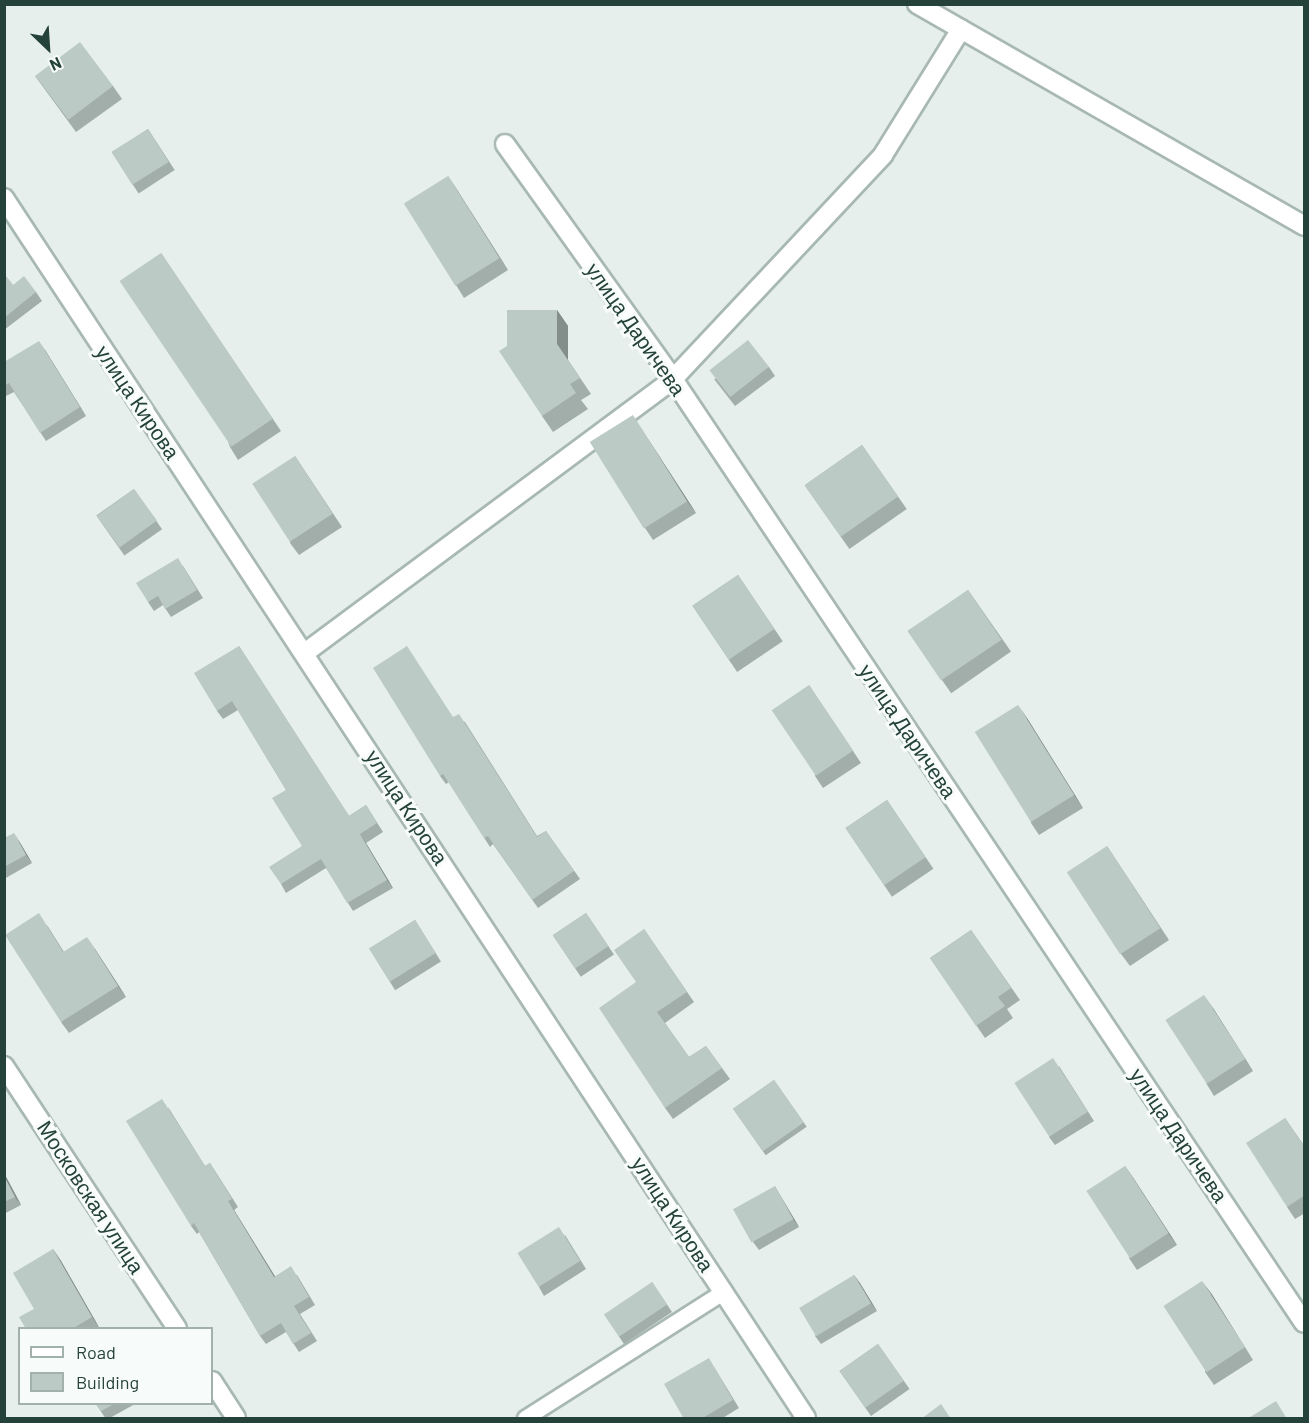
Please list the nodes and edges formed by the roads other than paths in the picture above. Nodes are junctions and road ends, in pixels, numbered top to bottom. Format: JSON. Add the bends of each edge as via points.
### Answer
{"nodes":[{"id":1,"x":917,"y":4,"type":"edge"},
{"id":2,"x":961,"y":29,"type":"junction"},
{"id":3,"x":505,"y":144,"type":"dead end"},
{"id":4,"x":4,"y":198,"type":"edge"},
{"id":5,"x":1305,"y":226,"type":"edge"},
{"id":6,"x":673,"y":379,"type":"junction"},
{"id":7,"x":306,"y":652,"type":"junction"},
{"id":8,"x":4,"y":1066,"type":"edge"},
{"id":9,"x":724,"y":1291,"type":"junction"},
{"id":10,"x":1305,"y":1323,"type":"edge"},
{"id":11,"x":176,"y":1327,"type":"edge"},
{"id":12,"x":213,"y":1383,"type":"edge"},
{"id":13,"x":236,"y":1419,"type":"edge"},
{"id":14,"x":525,"y":1419,"type":"edge"},
{"id":15,"x":806,"y":1419,"type":"edge"}],
"edges":[{"from":1,"to":2,"type":"street"},
{"from":2,"to":5,"type":"street"},
{"from":2,"to":6,"type":"street","via":[[884,155]]},
{"from":3,"to":6,"type":"street","name":"улица Даричева"},
{"from":4,"to":7,"type":"street","name":"улица Кирова"},
{"from":6,"to":7,"type":"street"},
{"from":6,"to":10,"type":"street","name":"улица Даричева"},
{"from":7,"to":9,"type":"street","name":"улица Кирова"},
{"from":8,"to":11,"type":"street","name":"Московская улица"},
{"from":9,"to":14,"type":"lane"},
{"from":9,"to":15,"type":"street","name":"улица Кирова"},
{"from":12,"to":13,"type":"street"}]}
